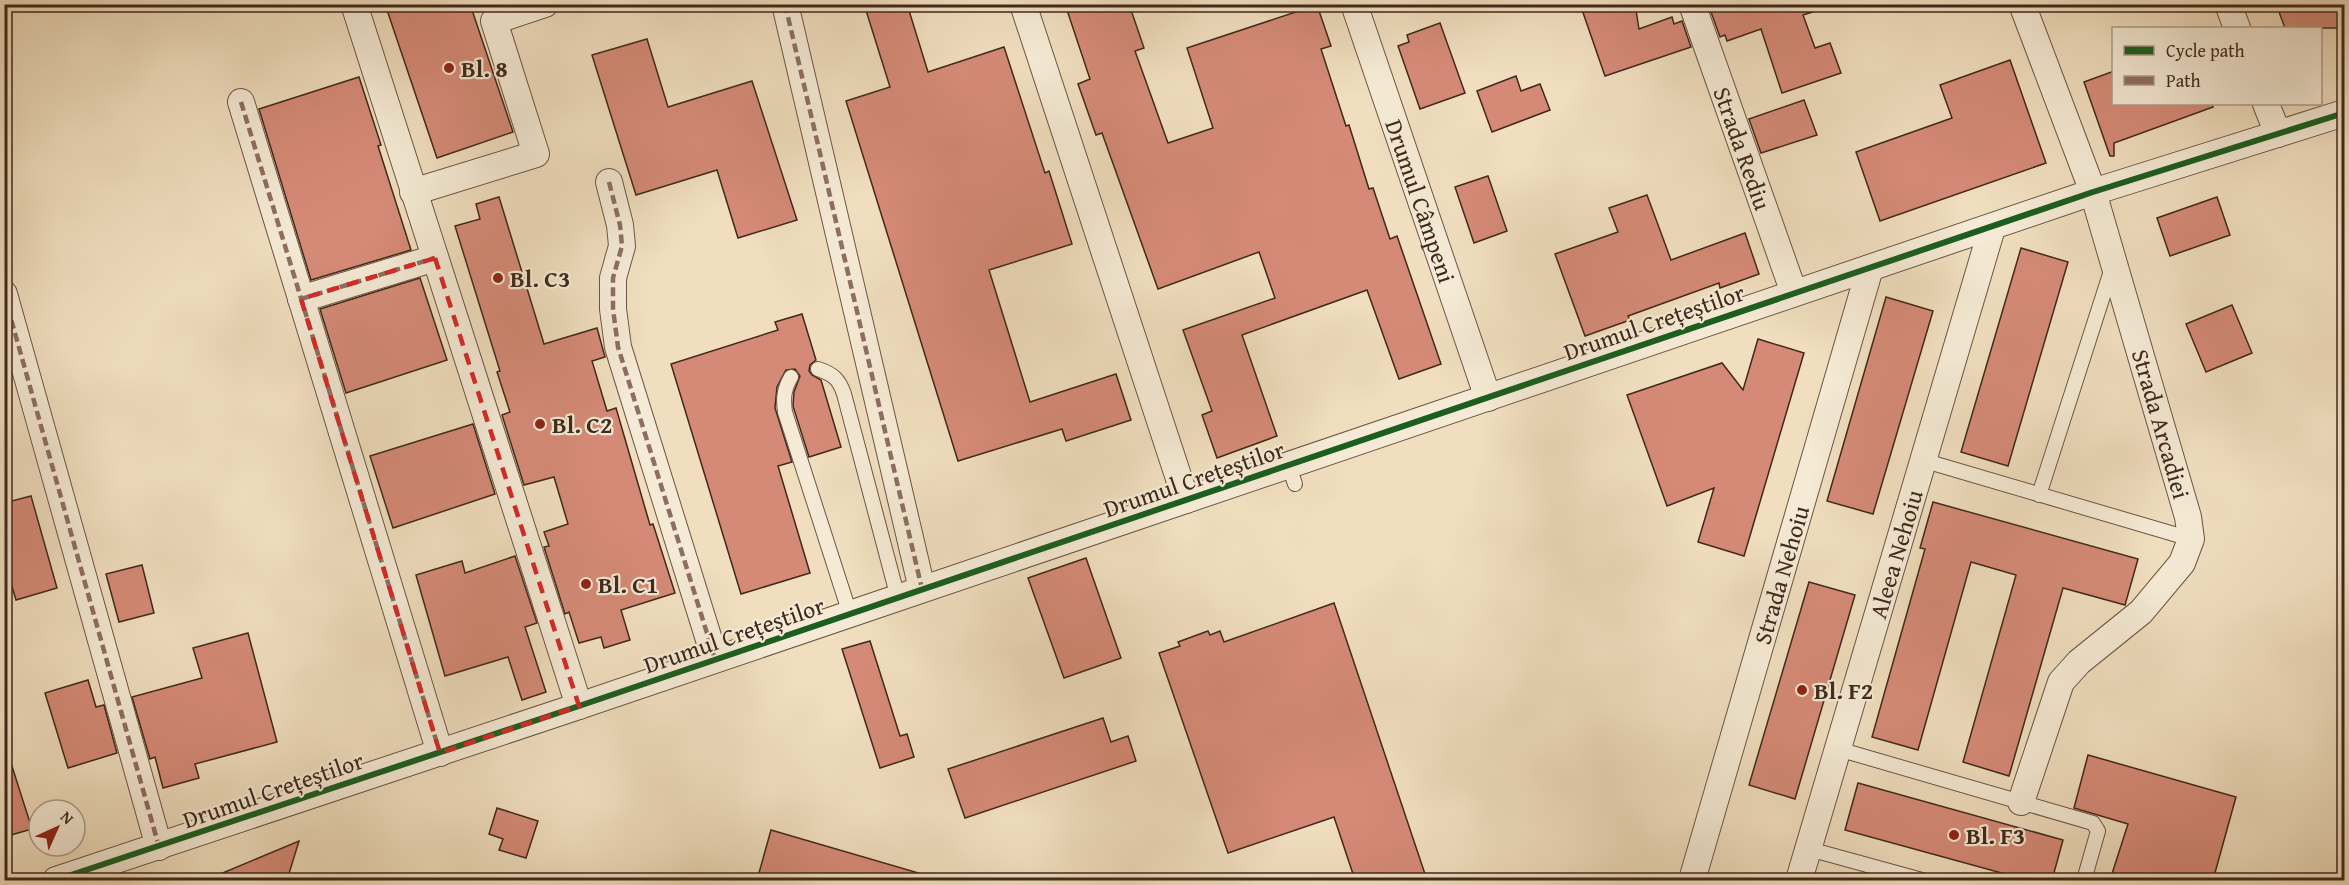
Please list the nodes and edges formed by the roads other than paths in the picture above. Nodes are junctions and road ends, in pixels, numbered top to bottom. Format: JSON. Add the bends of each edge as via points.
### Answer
{"nodes":[{"id":1,"x":354,"y":4,"type":"edge"},
{"id":2,"x":545,"y":4,"type":"edge"},
{"id":3,"x":785,"y":4,"type":"edge"},
{"id":4,"x":1023,"y":4,"type":"edge"},
{"id":5,"x":1354,"y":4,"type":"edge"},
{"id":6,"x":1692,"y":4,"type":"edge"},
{"id":7,"x":2022,"y":4,"type":"edge"},
{"id":8,"x":2228,"y":4,"type":"edge"},
{"id":9,"x":2237,"y":27,"type":"edge"},
{"id":10,"x":241,"y":102,"type":"dead end"},
{"id":11,"x":2266,"y":105,"type":"edge"},
{"id":12,"x":2344,"y":113,"type":"edge"},
{"id":13,"x":2278,"y":134,"type":"junction"},
{"id":14,"x":609,"y":182,"type":"dead end"},
{"id":15,"x":413,"y":192,"type":"junction"},
{"id":16,"x":2093,"y":192,"type":"junction"},
{"id":17,"x":1992,"y":228,"type":"junction"},
{"id":18,"x":435,"y":258,"type":"junction"},
{"id":19,"x":2114,"y":263,"type":"junction"},
{"id":20,"x":1870,"y":268,"type":"junction"},
{"id":21,"x":1794,"y":293,"type":"junction"},
{"id":22,"x":4,"y":294,"type":"edge"},
{"id":23,"x":301,"y":299,"type":"junction"},
{"id":24,"x":818,"y":369,"type":"dead end"},
{"id":25,"x":791,"y":377,"type":"dead end"},
{"id":26,"x":1488,"y":398,"type":"junction"},
{"id":27,"x":1922,"y":460,"type":"junction"},
{"id":28,"x":2039,"y":495,"type":"junction"},
{"id":29,"x":1186,"y":500,"type":"junction"},
{"id":30,"x":2191,"y":539,"type":"junction"},
{"id":31,"x":922,"y":590,"type":"junction"},
{"id":32,"x":898,"y":598,"type":"junction"},
{"id":33,"x":850,"y":614,"type":"junction"},
{"id":34,"x":715,"y":659,"type":"junction"},
{"id":35,"x":579,"y":706,"type":"junction"},
{"id":36,"x":1838,"y":749,"type":"junction"},
{"id":37,"x":440,"y":753,"type":"junction"},
{"id":38,"x":2021,"y":802,"type":"junction"},
{"id":39,"x":159,"y":847,"type":"junction"},
{"id":40,"x":1809,"y":849,"type":"junction"},
{"id":41,"x":56,"y":880,"type":"edge"},
{"id":42,"x":1692,"y":880,"type":"edge"},
{"id":43,"x":1799,"y":880,"type":"edge"},
{"id":44,"x":1922,"y":880,"type":"edge"},
{"id":45,"x":2084,"y":880,"type":"edge"}],
"edges":[{"from":1,"to":15,"type":"street"},
{"from":2,"to":15,"type":"street","via":[[494,21],[536,154]]},
{"from":3,"to":31,"type":"street"},
{"from":4,"to":29,"type":"street","name":"Drumul Crețeștilor"},
{"from":5,"to":26,"type":"street","name":"Drumul Câmpeni"},
{"from":6,"to":21,"type":"street","name":"Strada Rediu"},
{"from":7,"to":16,"type":"street","name":"Strada Arcadiei"},
{"from":8,"to":9,"type":"street"},
{"from":10,"to":23,"type":"street"},
{"from":11,"to":13,"type":"street"},
{"from":12,"to":13,"type":"street","name":"Drumul Crețeștilor"},
{"from":13,"to":16,"type":"street","name":"Drumul Crețeștilor"},
{"from":14,"to":34,"type":"street","via":[[622,246],[613,278],[618,347]]},
{"from":15,"to":18,"type":"street"},
{"from":16,"to":17,"type":"street","name":"Drumul Crețeștilor"},
{"from":16,"to":19,"type":"street","name":"Strada Arcadiei"},
{"from":17,"to":20,"type":"street","name":"Drumul Crețeștilor"},
{"from":17,"to":27,"type":"street","name":"Aleea Nehoiu"},
{"from":18,"to":23,"type":"street"},
{"from":18,"to":35,"type":"street"},
{"from":19,"to":28,"type":"lane"},
{"from":19,"to":30,"type":"street","name":"Strada Arcadiei","via":[[2188,517]]},
{"from":20,"to":21,"type":"street","name":"Drumul Crețeștilor"},
{"from":20,"to":42,"type":"street","name":"Strada Nehoiu"},
{"from":21,"to":26,"type":"street","name":"Drumul Crețeștilor"},
{"from":22,"to":39,"type":"street"},
{"from":23,"to":37,"type":"street"},
{"from":24,"to":32,"type":"lane","via":[[831,373],[844,394]]},
{"from":25,"to":33,"type":"lane","via":[[785,387],[785,412]]},
{"from":26,"to":29,"type":"street","name":"Drumul Crețeștilor","via":[[1292,475]]},
{"from":27,"to":28,"type":"lane"},
{"from":27,"to":36,"type":"street","name":"Aleea Nehoiu"},
{"from":28,"to":30,"type":"lane"},
{"from":29,"to":31,"type":"street","name":"Drumul Crețeștilor"},
{"from":30,"to":38,"type":"street","via":[[2182,563],[2141,612],[2079,662],[2061,682]]},
{"from":31,"to":32,"type":"street","name":"Drumul Crețeștilor"},
{"from":32,"to":33,"type":"street","name":"Drumul Crețeștilor"},
{"from":33,"to":34,"type":"street","name":"Drumul Crețeștilor"},
{"from":34,"to":35,"type":"street","name":"Drumul Crețeștilor"},
{"from":35,"to":37,"type":"street","name":"Drumul Crețeștilor"},
{"from":36,"to":38,"type":"lane"},
{"from":36,"to":40,"type":"street","name":"Aleea Nehoiu"},
{"from":37,"to":39,"type":"street","name":"Drumul Crețeștilor"},
{"from":38,"to":45,"type":"lane","via":[[2093,823],[2098,831]]},
{"from":39,"to":41,"type":"street","name":"Drumul Crețeștilor"},
{"from":40,"to":43,"type":"street","name":"Aleea Nehoiu"},
{"from":40,"to":44,"type":"lane"}]}
